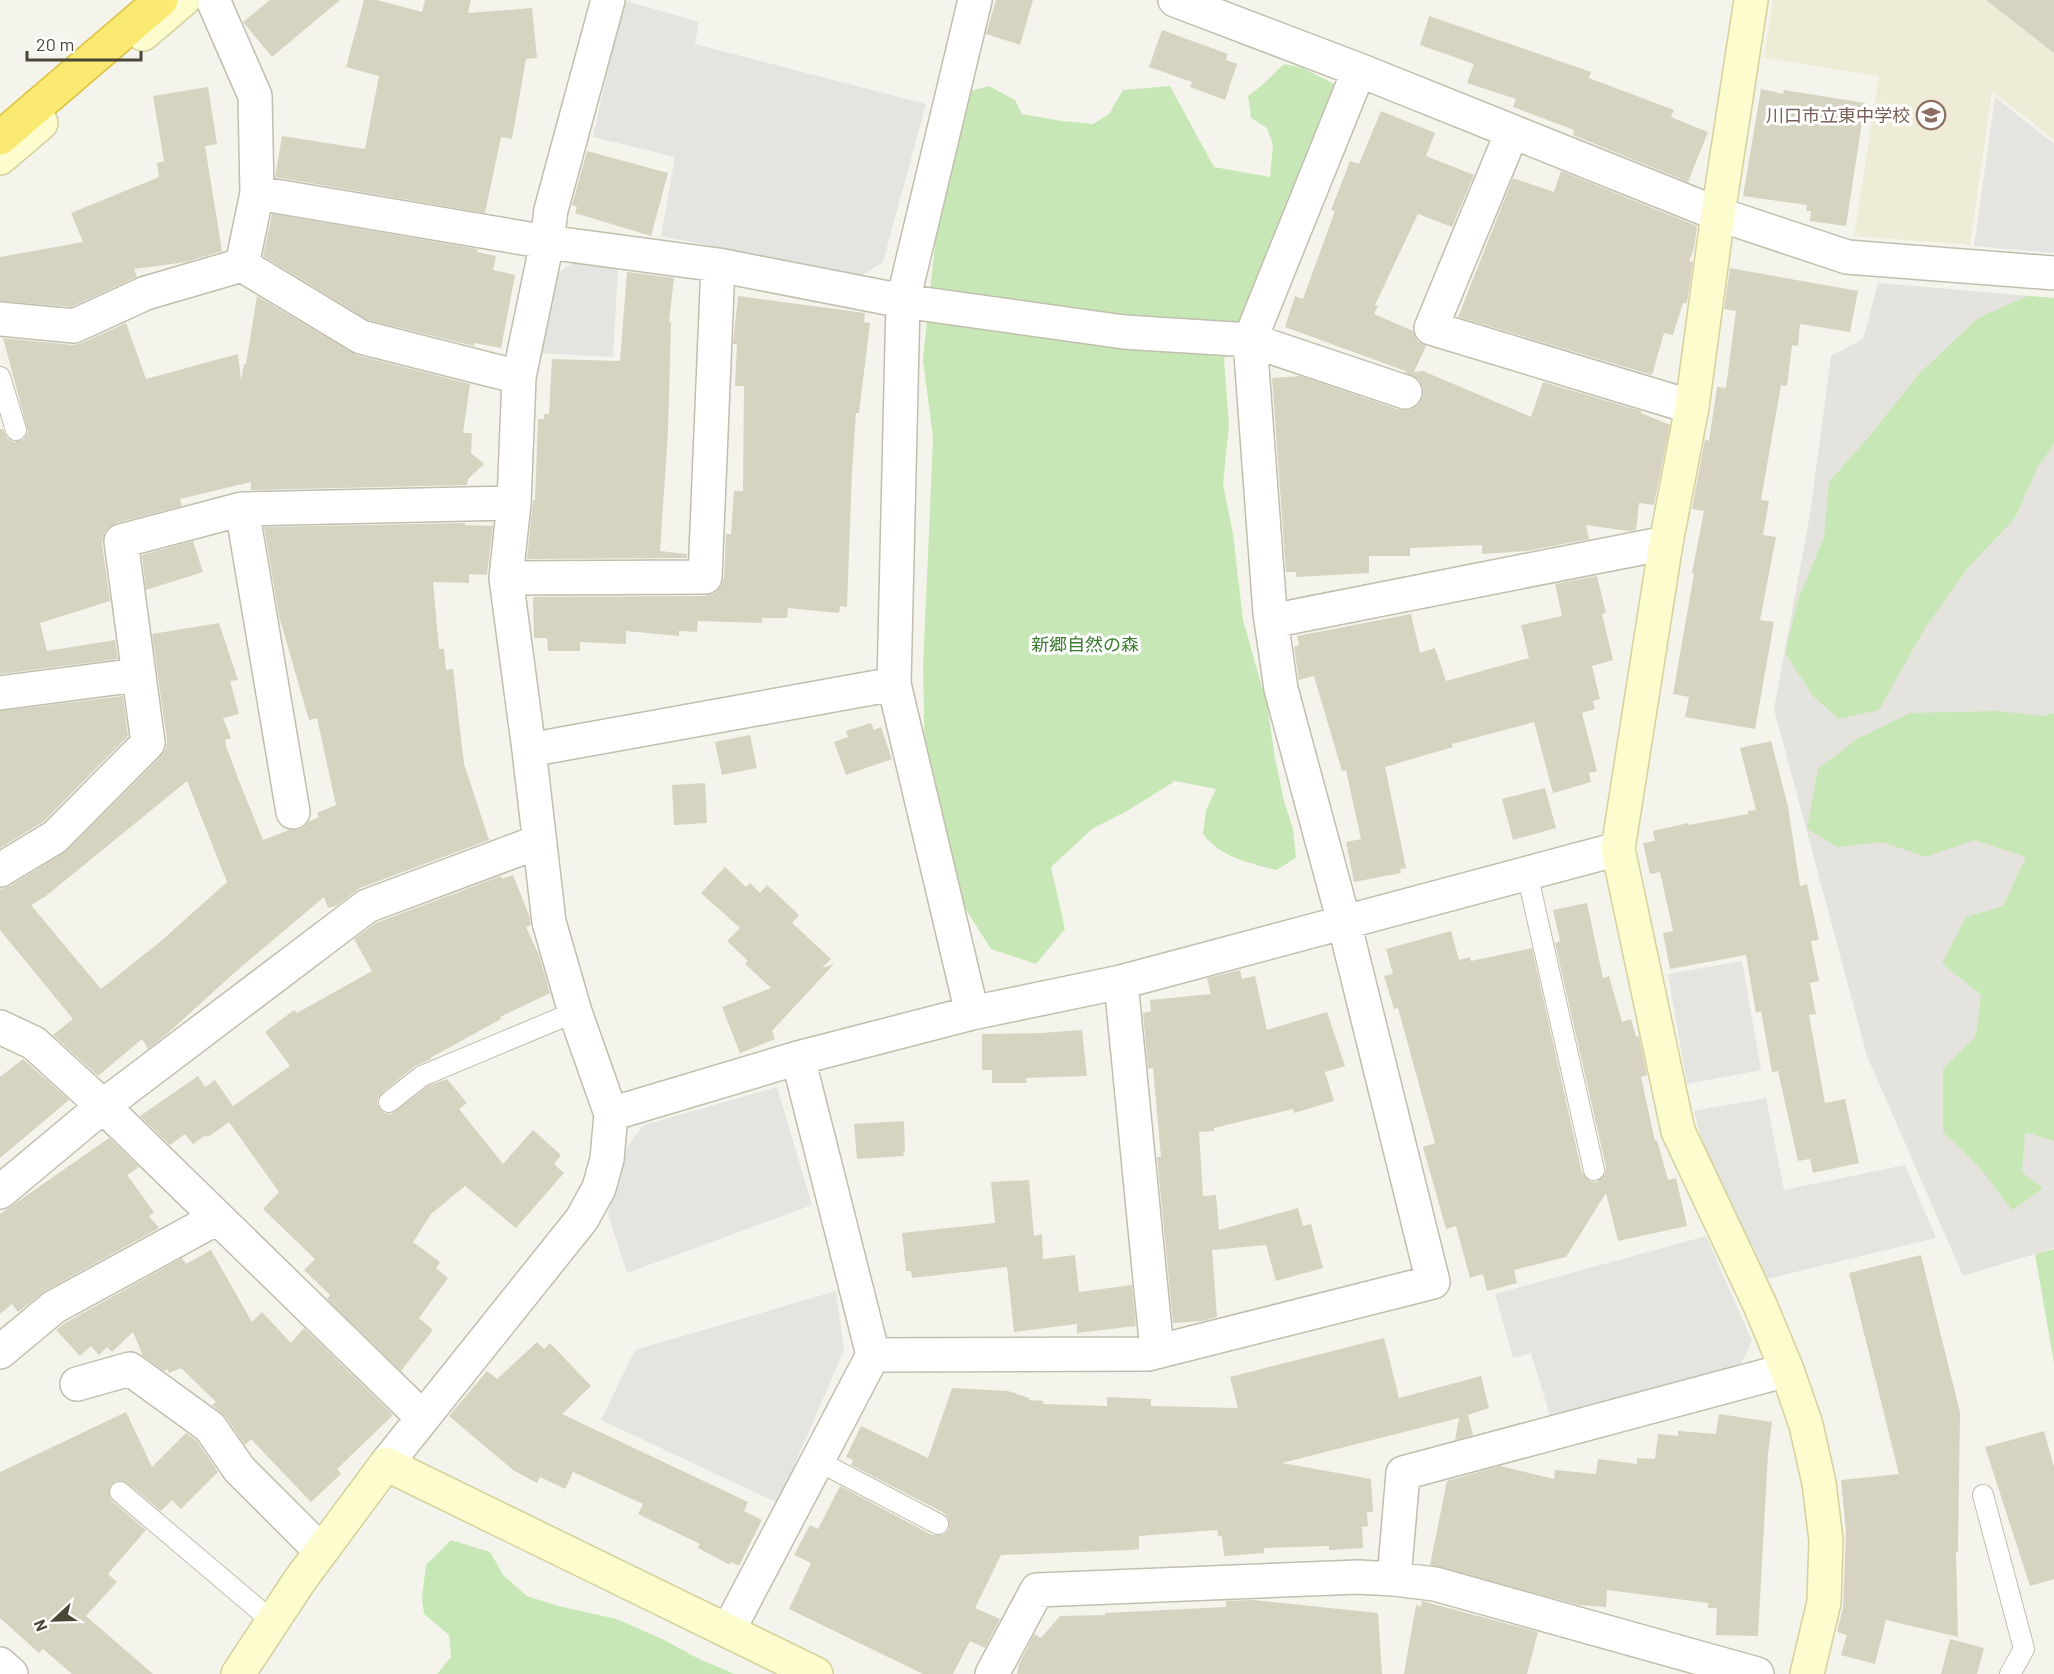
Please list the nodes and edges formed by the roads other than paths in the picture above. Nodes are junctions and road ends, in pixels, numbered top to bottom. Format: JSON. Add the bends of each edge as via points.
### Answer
{"nodes":[{"id":1,"x":161,"y":0,"type":"edge"},
{"id":2,"x":183,"y":0,"type":"edge"},
{"id":3,"x":213,"y":0,"type":"edge"},
{"id":4,"x":608,"y":0,"type":"edge"},
{"id":5,"x":975,"y":0,"type":"edge"},
{"id":6,"x":1175,"y":0,"type":"edge"},
{"id":7,"x":1751,"y":0,"type":"edge"},
{"id":8,"x":1359,"y":70,"type":"junction"},
{"id":9,"x":1512,"y":132,"type":"junction"},
{"id":10,"x":0,"y":138,"type":"edge"},
{"id":11,"x":0,"y":158,"type":"edge"},
{"id":12,"x":257,"y":193,"type":"junction"},
{"id":13,"x":1718,"y":214,"type":"junction"},
{"id":14,"x":547,"y":242,"type":"junction"},
{"id":15,"x":242,"y":265,"type":"junction"},
{"id":16,"x":718,"y":265,"type":"junction"},
{"id":17,"x":2054,"y":273,"type":"edge"},
{"id":18,"x":903,"y":301,"type":"junction"},
{"id":19,"x":0,"y":319,"type":"edge"},
{"id":20,"x":1250,"y":340,"type":"junction"},
{"id":21,"x":0,"y":377,"type":"edge"},
{"id":22,"x":519,"y":377,"type":"junction"},
{"id":23,"x":1405,"y":392,"type":"dead end"},
{"id":24,"x":1692,"y":407,"type":"junction"},
{"id":25,"x":16,"y":430,"type":"dead end"},
{"id":26,"x":513,"y":503,"type":"junction"},
{"id":27,"x":242,"y":509,"type":"junction"},
{"id":28,"x":1666,"y":543,"type":"junction"},
{"id":29,"x":506,"y":578,"type":"junction"},
{"id":30,"x":1271,"y":621,"type":"junction"},
{"id":31,"x":138,"y":675,"type":"junction"},
{"id":32,"x":894,"y":684,"type":"junction"},
{"id":33,"x":0,"y":693,"type":"edge"},
{"id":34,"x":529,"y":750,"type":"junction"},
{"id":35,"x":293,"y":812,"type":"dead end"},
{"id":36,"x":538,"y":842,"type":"junction"},
{"id":37,"x":1618,"y":849,"type":"junction"},
{"id":38,"x":0,"y":870,"type":"edge"},
{"id":39,"x":1527,"y":873,"type":"junction"},
{"id":40,"x":1344,"y":922,"type":"junction"},
{"id":41,"x":1121,"y":982,"type":"junction"},
{"id":42,"x":574,"y":1012,"type":"junction"},
{"id":43,"x":972,"y":1013,"type":"junction"},
{"id":44,"x":0,"y":1028,"type":"edge"},
{"id":45,"x":798,"y":1058,"type":"junction"},
{"id":46,"x":389,"y":1102,"type":"dead end"},
{"id":47,"x":103,"y":1106,"type":"junction"},
{"id":48,"x":611,"y":1114,"type":"junction"},
{"id":49,"x":1594,"y":1170,"type":"dead end"},
{"id":50,"x":0,"y":1192,"type":"edge"},
{"id":51,"x":217,"y":1218,"type":"junction"},
{"id":52,"x":1157,"y":1351,"type":"junction"},
{"id":53,"x":0,"y":1352,"type":"edge"},
{"id":54,"x":873,"y":1355,"type":"junction"},
{"id":55,"x":1787,"y":1370,"type":"junction"},
{"id":56,"x":77,"y":1384,"type":"dead end"},
{"id":57,"x":422,"y":1417,"type":"junction"},
{"id":58,"x":818,"y":1461,"type":"junction"},
{"id":59,"x":386,"y":1464,"type":"junction"},
{"id":60,"x":120,"y":1492,"type":"dead end"},
{"id":61,"x":1983,"y":1495,"type":"dead end"},
{"id":62,"x":938,"y":1524,"type":"dead end"},
{"id":63,"x":321,"y":1551,"type":"junction"},
{"id":64,"x":1394,"y":1579,"type":"junction"},
{"id":65,"x":272,"y":1621,"type":"junction"},
{"id":66,"x":728,"y":1631,"type":"junction"},
{"id":67,"x":0,"y":1664,"type":"edge"},
{"id":68,"x":11,"y":1674,"type":"edge"},
{"id":69,"x":238,"y":1674,"type":"edge"},
{"id":70,"x":816,"y":1674,"type":"edge"},
{"id":71,"x":992,"y":1674,"type":"edge"},
{"id":72,"x":1757,"y":1674,"type":"edge"},
{"id":73,"x":1807,"y":1674,"type":"edge"},
{"id":74,"x":2010,"y":1674,"type":"edge"}],
"edges":[{"from":1,"to":10,"type":"highway"},
{"from":2,"to":11,"type":"street"},
{"from":3,"to":12,"type":"street","via":[[255,96]]},
{"from":4,"to":14,"type":"street","via":[[551,210]]},
{"from":5,"to":18,"type":"street"},
{"from":6,"to":8,"type":"street"},
{"from":7,"to":13,"type":"street"},
{"from":8,"to":9,"type":"street"},
{"from":8,"to":20,"type":"street"},
{"from":9,"to":13,"type":"street"},
{"from":9,"to":24,"type":"street","via":[[1431,328]]},
{"from":12,"to":14,"type":"street"},
{"from":12,"to":15,"type":"street"},
{"from":13,"to":17,"type":"street","via":[[1847,257]]},
{"from":13,"to":24,"type":"street"},
{"from":14,"to":16,"type":"street"},
{"from":14,"to":22,"type":"street"},
{"from":15,"to":19,"type":"street","via":[[146,292],[74,326]]},
{"from":15,"to":22,"type":"street","via":[[361,337]]},
{"from":16,"to":18,"type":"street"},
{"from":16,"to":29,"type":"street","via":[[705,577]]},
{"from":18,"to":20,"type":"street","via":[[1124,332]]},
{"from":18,"to":32,"type":"street"},
{"from":20,"to":23,"type":"street"},
{"from":20,"to":30,"type":"street"},
{"from":21,"to":25,"type":"lane"},
{"from":22,"to":26,"type":"street"},
{"from":24,"to":28,"type":"street"},
{"from":26,"to":27,"type":"street"},
{"from":26,"to":29,"type":"street"},
{"from":27,"to":31,"type":"street","via":[[121,541]]},
{"from":27,"to":35,"type":"street"},
{"from":28,"to":30,"type":"street"},
{"from":28,"to":37,"type":"street"},
{"from":29,"to":34,"type":"street"},
{"from":30,"to":40,"type":"street","via":[[1281,689]]},
{"from":31,"to":33,"type":"street"},
{"from":31,"to":38,"type":"street","via":[[148,743],[55,837]]},
{"from":32,"to":34,"type":"street"},
{"from":32,"to":43,"type":"street"},
{"from":34,"to":36,"type":"street"},
{"from":36,"to":42,"type":"street","via":[[549,922]]},
{"from":36,"to":47,"type":"street","via":[[367,906]]},
{"from":37,"to":39,"type":"street"},
{"from":37,"to":55,"type":"street","via":[[1678,1131]]},
{"from":39,"to":40,"type":"street"},
{"from":39,"to":49,"type":"lane"},
{"from":40,"to":41,"type":"street"},
{"from":40,"to":52,"type":"street","via":[[1433,1282]]},
{"from":41,"to":43,"type":"street"},
{"from":41,"to":52,"type":"street"},
{"from":42,"to":46,"type":"lane","via":[[422,1076]]},
{"from":42,"to":48,"type":"street"},
{"from":43,"to":45,"type":"street"},
{"from":44,"to":47,"type":"street","via":[[34,1043]]},
{"from":45,"to":48,"type":"street"},
{"from":45,"to":54,"type":"street"},
{"from":47,"to":50,"type":"street"},
{"from":47,"to":51,"type":"street"},
{"from":48,"to":57,"type":"street","via":[[607,1159],[599,1188],[582,1219]]},
{"from":51,"to":53,"type":"street","via":[[54,1307]]},
{"from":51,"to":57,"type":"street"},
{"from":52,"to":54,"type":"street"},
{"from":54,"to":58,"type":"street"},
{"from":55,"to":64,"type":"street","via":[[1403,1473]]},
{"from":55,"to":73,"type":"street","via":[[1820,1483],[1826,1540],[1824,1602]]},
{"from":56,"to":63,"type":"street","via":[[130,1369],[210,1426],[239,1469]]},
{"from":57,"to":59,"type":"street"},
{"from":58,"to":62,"type":"lane"},
{"from":58,"to":66,"type":"street"},
{"from":59,"to":63,"type":"street"},
{"from":59,"to":66,"type":"street"},
{"from":60,"to":65,"type":"lane"},
{"from":61,"to":74,"type":"lane","via":[[2025,1649]]},
{"from":63,"to":65,"type":"street"},
{"from":64,"to":71,"type":"street","via":[[1358,1577],[1037,1590]]},
{"from":64,"to":72,"type":"street","via":[[1435,1584]]},
{"from":65,"to":69,"type":"street"},
{"from":66,"to":70,"type":"street"},
{"from":67,"to":68,"type":"street"}]}
